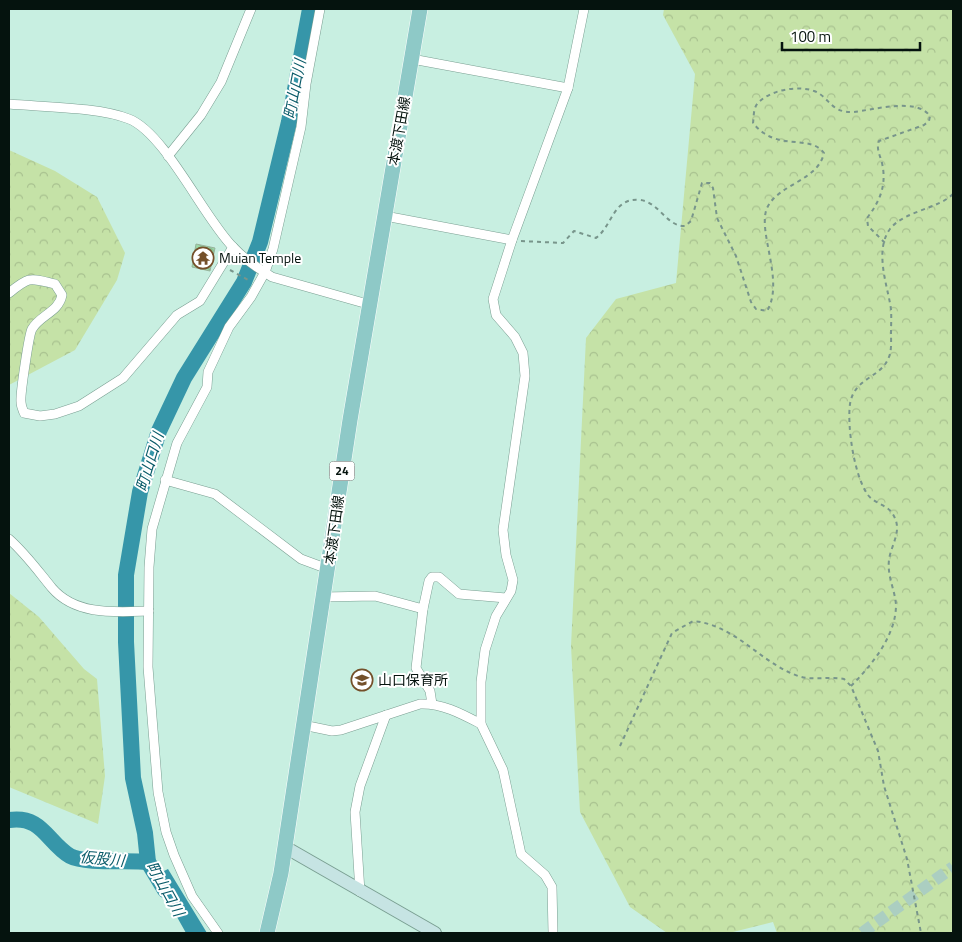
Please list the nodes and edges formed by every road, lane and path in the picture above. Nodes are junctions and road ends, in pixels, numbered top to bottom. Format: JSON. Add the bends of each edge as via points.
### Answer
{"nodes":[{"id":1,"x":251,"y":9,"type":"edge"},
{"id":2,"x":320,"y":9,"type":"edge"},
{"id":3,"x":420,"y":9,"type":"edge"},
{"id":4,"x":584,"y":9,"type":"edge"},
{"id":5,"x":412,"y":59,"type":"junction"},
{"id":6,"x":568,"y":88,"type":"junction"},
{"id":7,"x":9,"y":104,"type":"edge"},
{"id":8,"x":168,"y":156,"type":"junction"},
{"id":9,"x":953,"y":194,"type":"edge"},
{"id":10,"x":385,"y":216,"type":"junction"},
{"id":11,"x":512,"y":240,"type":"junction"},
{"id":12,"x":885,"y":243,"type":"junction"},
{"id":13,"x":233,"y":247,"type":"junction"},
{"id":14,"x":230,"y":270,"type":"dead end"},
{"id":15,"x":263,"y":271,"type":"junction"},
{"id":16,"x":254,"y":283,"type":"dead end"},
{"id":17,"x":9,"y":293,"type":"edge"},
{"id":18,"x":371,"y":305,"type":"junction"},
{"id":19,"x":165,"y":480,"type":"junction"},
{"id":20,"x":9,"y":539,"type":"edge"},
{"id":21,"x":328,"y":569,"type":"junction"},
{"id":22,"x":323,"y":597,"type":"junction"},
{"id":23,"x":506,"y":598,"type":"junction"},
{"id":24,"x":423,"y":609,"type":"junction"},
{"id":25,"x":147,"y":611,"type":"junction"},
{"id":26,"x":851,"y":686,"type":"junction"},
{"id":27,"x":432,"y":704,"type":"junction"},
{"id":28,"x":386,"y":715,"type":"junction"},
{"id":29,"x":480,"y":724,"type":"junction"},
{"id":30,"x":303,"y":725,"type":"junction"},
{"id":31,"x":620,"y":746,"type":"dead end"},
{"id":32,"x":285,"y":847,"type":"junction"},
{"id":33,"x":360,"y":892,"type":"junction"},
{"id":34,"x":218,"y":933,"type":"edge"},
{"id":35,"x":266,"y":933,"type":"edge"},
{"id":36,"x":435,"y":933,"type":"edge"},
{"id":37,"x":553,"y":933,"type":"edge"},
{"id":38,"x":921,"y":933,"type":"edge"}],
"edges":[{"from":1,"to":8,"type":"street","via":[[220,82],[201,114]]},
{"from":2,"to":15,"type":"street","via":[[297,144],[273,249]]},
{"from":3,"to":5,"type":"main road","name":"本渡下田線","number":"24"},
{"from":4,"to":6,"type":"street"},
{"from":5,"to":6,"type":"street"},
{"from":5,"to":10,"type":"main road","name":"本渡下田線","number":"24"},
{"from":6,"to":11,"type":"street"},
{"from":7,"to":8,"type":"street","via":[[128,118],[140,124]]},
{"from":8,"to":13,"type":"street"},
{"from":9,"to":12,"type":"path","via":[[896,224],[890,229]]},
{"from":10,"to":11,"type":"street"},
{"from":10,"to":18,"type":"main road","name":"本渡下田線","number":"24"},
{"from":11,"to":12,"type":"path","via":[[563,243],[574,231],[596,238],[604,232],[619,204],[626,201],[650,202],[677,226],[685,226],[691,221],[702,183],[710,183],[717,218],[736,256],[751,302],[756,310],[767,311],[773,290],[766,210],[773,200],[810,174],[823,160],[824,153],[819,146],[762,135],[753,123],[754,112],[758,102],[770,96],[783,90],[804,88],[816,92],[838,110],[851,112],[913,106],[925,110],[930,116],[924,125],[879,141],[877,146],[885,178],[880,201],[867,218],[868,226]]},
{"from":11,"to":23,"type":"street","via":[[493,299],[496,315],[515,337],[523,353],[525,376],[503,530],[513,580]]},
{"from":12,"to":26,"type":"path","via":[[884,279],[891,304],[889,358],[884,367],[856,388],[850,403],[850,444],[868,495],[892,512],[896,523],[897,535],[889,559],[896,606],[881,650],[871,666]]},
{"from":13,"to":15,"type":"street"},
{"from":13,"to":17,"type":"street","via":[[200,301],[177,314],[123,378],[79,406],[55,414],[24,413],[21,402],[31,330],[61,304],[62,295],[55,284],[32,279],[26,279]]},
{"from":14,"to":16,"type":"path"},
{"from":15,"to":18,"type":"street","via":[[272,277]]},
{"from":15,"to":19,"type":"street","via":[[251,297],[229,328],[208,372],[206,387],[177,443]]},
{"from":18,"to":21,"type":"main road","name":"本渡下田線","number":"24"},
{"from":19,"to":21,"type":"street","via":[[215,494],[301,559]]},
{"from":19,"to":25,"type":"street","via":[[152,529]]},
{"from":20,"to":25,"type":"street","via":[[26,554],[53,590],[68,602],[88,610]]},
{"from":21,"to":22,"type":"main road","name":"本渡下田線","number":"24"},
{"from":22,"to":24,"type":"street","via":[[375,596]]},
{"from":22,"to":30,"type":"main road","name":"本渡下田線","number":"24"},
{"from":23,"to":24,"type":"street","via":[[459,594],[439,578],[432,577]]},
{"from":23,"to":29,"type":"street","via":[[484,650]]},
{"from":24,"to":27,"type":"street","via":[[416,668],[430,691]]},
{"from":25,"to":34,"type":"street","via":[[151,714],[158,792],[166,832],[192,896]]},
{"from":26,"to":31,"type":"path","via":[[844,679],[835,677],[812,679],[797,676],[717,625],[693,620],[672,633]]},
{"from":26,"to":38,"type":"path","via":[[878,751],[884,786],[907,859]]},
{"from":27,"to":28,"type":"street","via":[[420,704]]},
{"from":27,"to":29,"type":"street"},
{"from":28,"to":30,"type":"street","via":[[332,731]]},
{"from":28,"to":33,"type":"street","via":[[360,786],[355,812]]},
{"from":29,"to":37,"type":"street","via":[[503,770],[521,854],[552,887]]},
{"from":30,"to":32,"type":"main road","name":"本渡下田線","number":"24"},
{"from":32,"to":33,"type":"street"},
{"from":32,"to":35,"type":"main road","name":"本渡下田線","number":"24"},
{"from":33,"to":36,"type":"street"}]}
